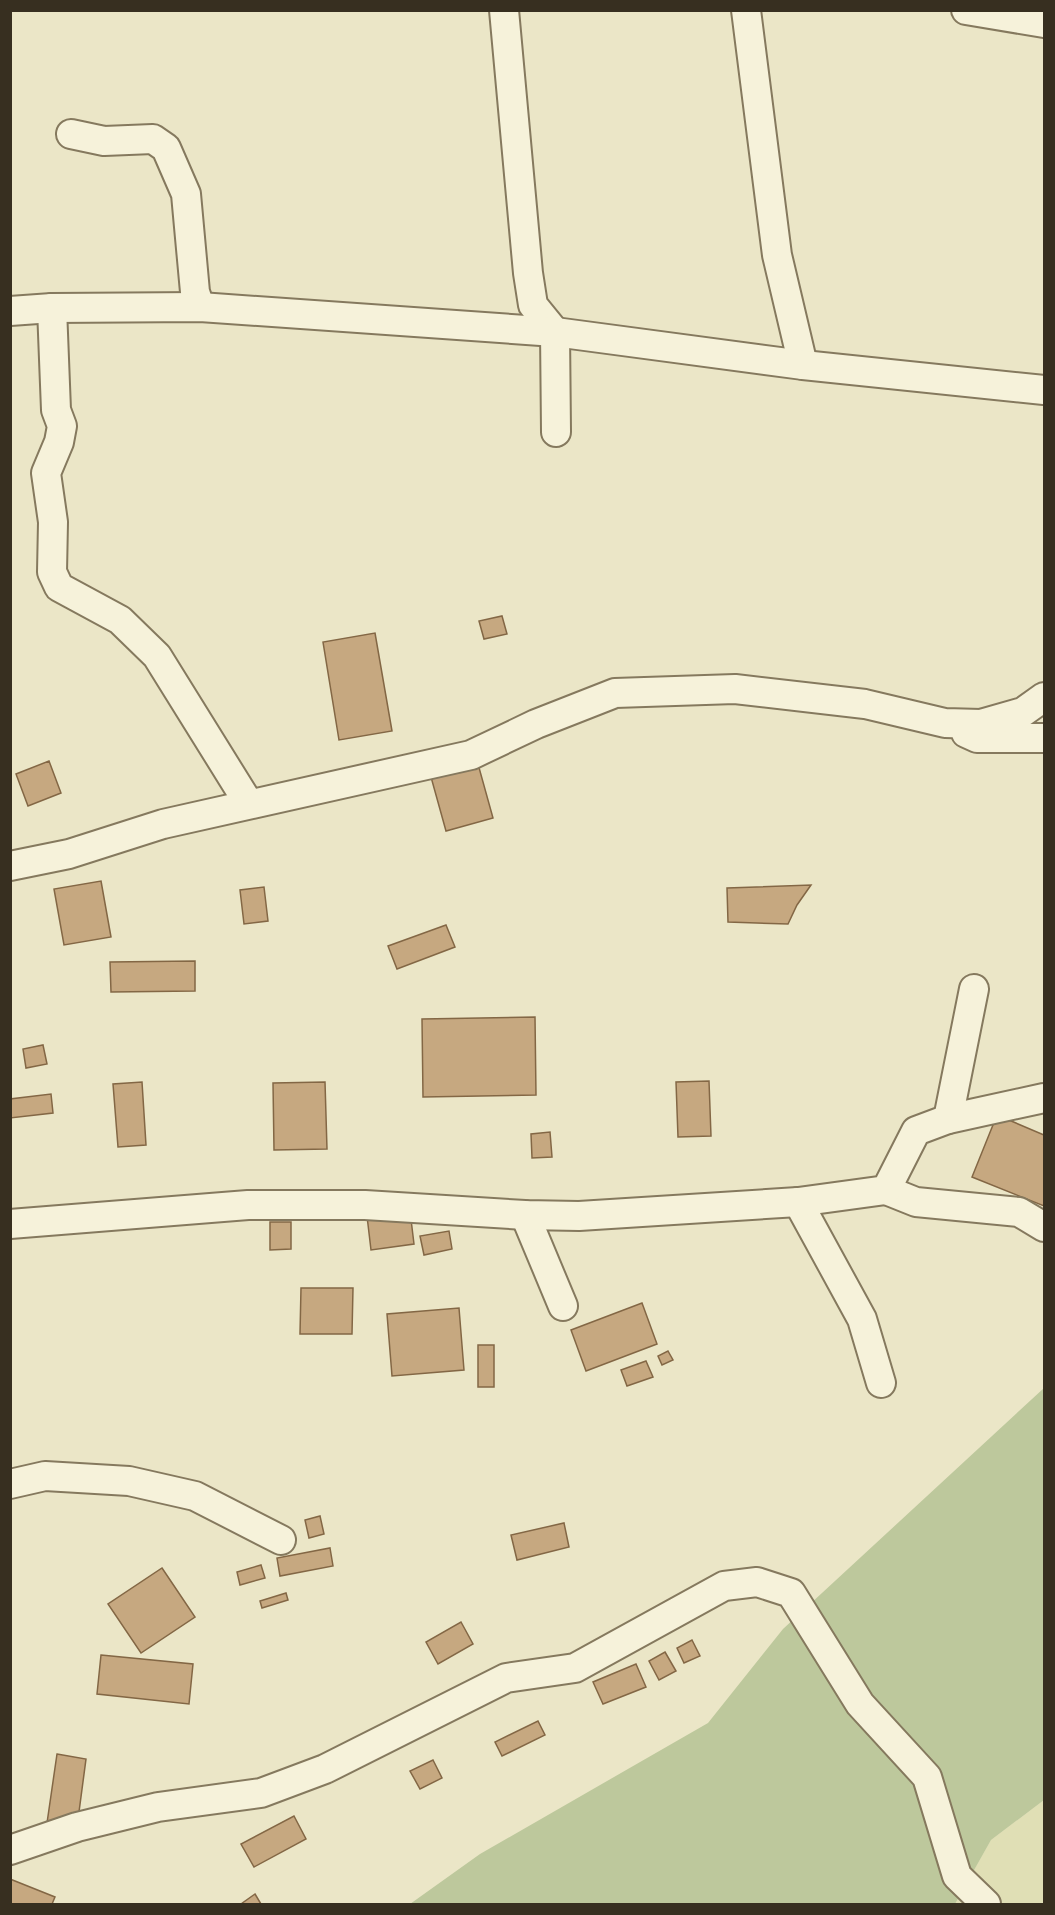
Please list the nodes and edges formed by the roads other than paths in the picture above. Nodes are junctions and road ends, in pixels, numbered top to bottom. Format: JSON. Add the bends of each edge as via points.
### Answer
{"nodes":[{"id":1,"x":504,"y":10,"type":"edge"},
{"id":2,"x":746,"y":10,"type":"edge"},
{"id":3,"x":966,"y":10,"type":"edge"},
{"id":4,"x":1044,"y":23,"type":"edge"},
{"id":5,"x":71,"y":134,"type":"dead end"},
{"id":6,"x":200,"y":307,"type":"junction"},
{"id":7,"x":52,"y":308,"type":"junction"},
{"id":8,"x":10,"y":311,"type":"edge"},
{"id":9,"x":555,"y":332,"type":"junction"},
{"id":10,"x":803,"y":365,"type":"junction"},
{"id":11,"x":1044,"y":390,"type":"edge"},
{"id":12,"x":556,"y":432,"type":"dead end"},
{"id":13,"x":1044,"y":697,"type":"edge"},
{"id":14,"x":945,"y":723,"type":"junction"},
{"id":15,"x":1044,"y":738,"type":"edge"},
{"id":16,"x":249,"y":804,"type":"junction"},
{"id":17,"x":10,"y":866,"type":"edge"},
{"id":18,"x":974,"y":989,"type":"dead end"},
{"id":19,"x":1044,"y":1098,"type":"edge"},
{"id":20,"x":948,"y":1119,"type":"junction"},
{"id":21,"x":886,"y":1190,"type":"junction"},
{"id":22,"x":798,"y":1202,"type":"junction"},
{"id":23,"x":525,"y":1215,"type":"junction"},
{"id":24,"x":10,"y":1224,"type":"edge"},
{"id":25,"x":1044,"y":1227,"type":"edge"},
{"id":26,"x":563,"y":1306,"type":"dead end"},
{"id":27,"x":881,"y":1383,"type":"dead end"},
{"id":28,"x":10,"y":1484,"type":"edge"},
{"id":29,"x":281,"y":1540,"type":"dead end"},
{"id":30,"x":10,"y":1850,"type":"edge"},
{"id":31,"x":986,"y":1905,"type":"edge"}],
"edges":[{"from":1,"to":9,"type":"street","via":[[533,305]]},
{"from":2,"to":10,"type":"street","via":[[777,255]]},
{"from":3,"to":4,"type":"street"},
{"from":5,"to":6,"type":"street","via":[[104,141],[153,139],[166,148],[186,194],[195,292]]},
{"from":6,"to":7,"type":"street"},
{"from":6,"to":9,"type":"street"},
{"from":7,"to":8,"type":"street"},
{"from":7,"to":16,"type":"street","via":[[56,410],[62,426],[46,473],[53,522],[52,572],[59,587],[120,620],[157,656]]},
{"from":9,"to":10,"type":"street"},
{"from":9,"to":12,"type":"street"},
{"from":10,"to":11,"type":"street"},
{"from":13,"to":14,"type":"street","via":[[1023,712],[981,724]]},
{"from":14,"to":15,"type":"street","via":[[977,738]]},
{"from":14,"to":16,"type":"street","via":[[865,704],[735,688],[615,693],[471,755]]},
{"from":16,"to":17,"type":"street","via":[[163,824],[69,854]]},
{"from":18,"to":20,"type":"street"},
{"from":19,"to":20,"type":"street"},
{"from":20,"to":21,"type":"street","via":[[916,1131]]},
{"from":21,"to":22,"type":"street"},
{"from":21,"to":25,"type":"street","via":[[916,1202],[1018,1212]]},
{"from":22,"to":23,"type":"street","via":[[579,1216]]},
{"from":22,"to":27,"type":"street","via":[[862,1320]]},
{"from":23,"to":24,"type":"street","via":[[365,1205],[248,1205]]},
{"from":23,"to":26,"type":"street"},
{"from":28,"to":29,"type":"street","via":[[45,1476],[129,1480],[195,1496]]},
{"from":30,"to":31,"type":"street","via":[[77,1827],[158,1807],[261,1793],[325,1769],[506,1678],[575,1668],[724,1586],[757,1582],[791,1593],[860,1704],[927,1777],[957,1876]]}]}
